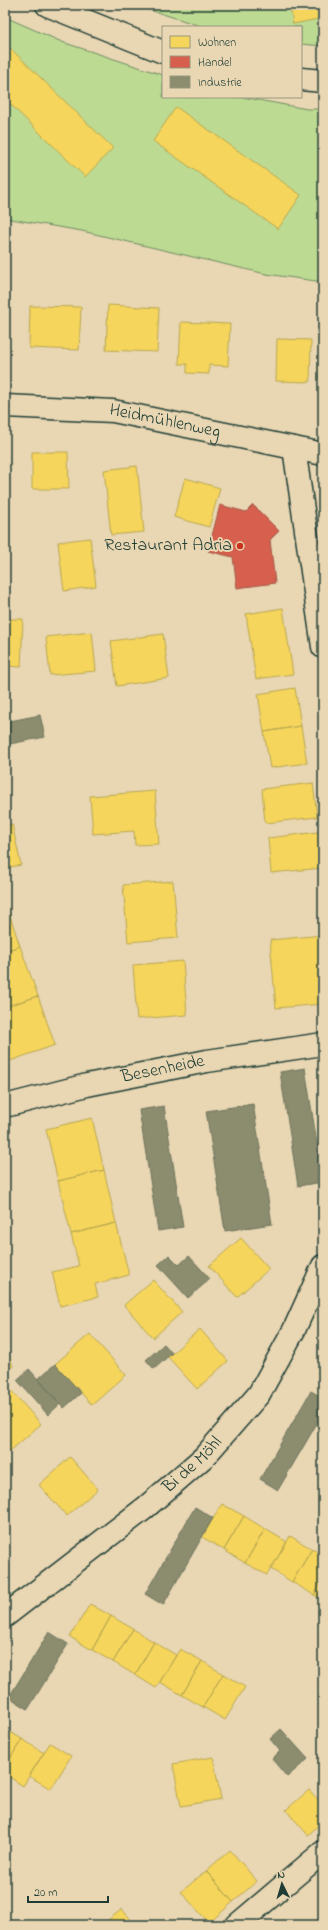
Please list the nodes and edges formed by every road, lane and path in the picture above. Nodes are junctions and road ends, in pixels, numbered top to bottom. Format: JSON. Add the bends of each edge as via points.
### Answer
{"nodes":[{"id":1,"x":47,"y":5,"type":"edge"},
{"id":2,"x":162,"y":52,"type":"edge"},
{"id":3,"x":302,"y":79,"type":"edge"},
{"id":4,"x":323,"y":81,"type":"edge"},
{"id":5,"x":5,"y":406,"type":"edge"},
{"id":6,"x":294,"y":448,"type":"junction"},
{"id":7,"x":323,"y":454,"type":"edge"},
{"id":8,"x":323,"y":647,"type":"edge"},
{"id":9,"x":323,"y":1044,"type":"edge"},
{"id":10,"x":5,"y":1106,"type":"edge"},
{"id":11,"x":323,"y":1266,"type":"edge"},
{"id":12,"x":5,"y":1616,"type":"edge"},
{"id":13,"x":323,"y":1852,"type":"edge"},
{"id":14,"x":237,"y":1925,"type":"edge"}],
"edges":[{"from":1,"to":2,"type":"street"},
{"from":3,"to":4,"type":"street"},
{"from":5,"to":6,"type":"street","name":"Heidmühlenweg","via":[[113,411]]},
{"from":6,"to":7,"type":"street","name":"Heidmühlenweg"},
{"from":6,"to":8,"type":"street"},
{"from":9,"to":10,"type":"street","name":"Besenheide","via":[[207,1061],[87,1085]]},
{"from":11,"to":12,"type":"street","name":"Bi de Möhl","via":[[294,1330],[259,1394],[204,1457],[145,1508]]},
{"from":13,"to":14,"type":"street"}]}
